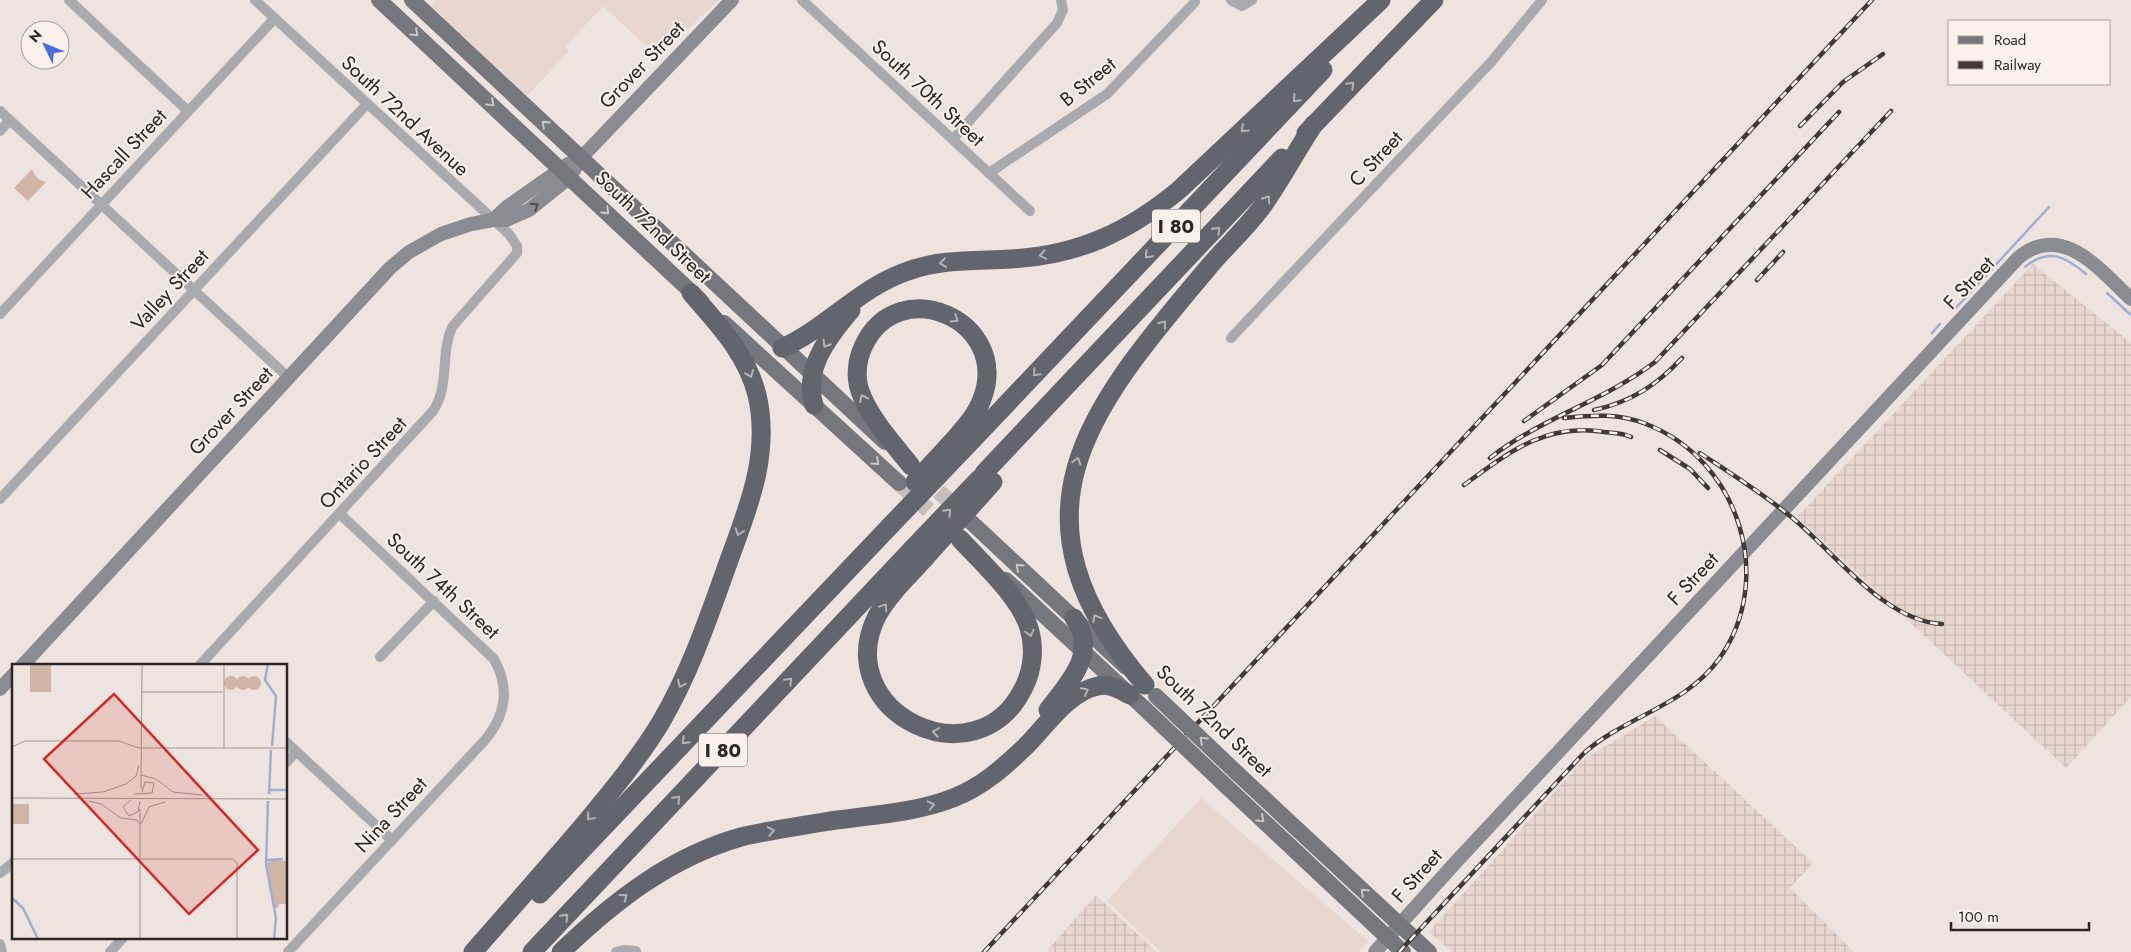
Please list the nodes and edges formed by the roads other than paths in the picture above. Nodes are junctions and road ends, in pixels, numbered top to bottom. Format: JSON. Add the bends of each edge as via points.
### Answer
{"nodes":[{"id":1,"x":69,"y":0,"type":"edge"},
{"id":2,"x":255,"y":0,"type":"edge"},
{"id":3,"x":379,"y":0,"type":"edge"},
{"id":4,"x":412,"y":0,"type":"edge"},
{"id":5,"x":732,"y":0,"type":"edge"},
{"id":6,"x":802,"y":0,"type":"edge"},
{"id":7,"x":1061,"y":0,"type":"edge"},
{"id":8,"x":1231,"y":0,"type":"edge"},
{"id":9,"x":1252,"y":0,"type":"edge"},
{"id":10,"x":1381,"y":0,"type":"edge"},
{"id":11,"x":1389,"y":0,"type":"edge"},
{"id":12,"x":1434,"y":0,"type":"edge"},
{"id":13,"x":1542,"y":0,"type":"edge"},
{"id":14,"x":1195,"y":2,"type":"dead end"},
{"id":15,"x":274,"y":18,"type":"junction"},
{"id":16,"x":367,"y":104,"type":"junction"},
{"id":17,"x":0,"y":111,"type":"edge"},
{"id":18,"x":188,"y":111,"type":"junction"},
{"id":19,"x":10,"y":120,"type":"junction"},
{"id":20,"x":1314,"y":124,"type":"junction"},
{"id":21,"x":0,"y":132,"type":"edge"},
{"id":22,"x":953,"y":139,"type":"junction"},
{"id":23,"x":581,"y":158,"type":"junction"},
{"id":24,"x":565,"y":172,"type":"junction"},
{"id":25,"x":989,"y":173,"type":"junction"},
{"id":26,"x":101,"y":205,"type":"junction"},
{"id":27,"x":1030,"y":212,"type":"dead end"},
{"id":28,"x":493,"y":220,"type":"junction"},
{"id":29,"x":510,"y":262,"type":"joint"},
{"id":30,"x":194,"y":290,"type":"junction"},
{"id":31,"x":692,"y":292,"type":"junction"},
{"id":32,"x":867,"y":292,"type":"junction"},
{"id":33,"x":2131,"y":298,"type":"edge"},
{"id":34,"x":0,"y":314,"type":"edge"},
{"id":35,"x":1231,"y":338,"type":"dead end"},
{"id":36,"x":782,"y":348,"type":"junction"},
{"id":37,"x":811,"y":375,"type":"junction"},
{"id":38,"x":289,"y":378,"type":"junction"},
{"id":39,"x":814,"y":405,"type":"junction"},
{"id":40,"x":956,"y":447,"type":"junction"},
{"id":41,"x":912,"y":467,"type":"joint"},
{"id":42,"x":900,"y":483,"type":"tunnel mouth"},
{"id":43,"x":0,"y":499,"type":"edge"},
{"id":44,"x":340,"y":514,"type":"junction"},
{"id":45,"x":970,"y":521,"type":"tunnel mouth"},
{"id":46,"x":958,"y":537,"type":"joint"},
{"id":47,"x":920,"y":552,"type":"junction"},
{"id":48,"x":434,"y":601,"type":"junction"},
{"id":49,"x":1074,"y":618,"type":"junction"},
{"id":50,"x":1084,"y":653,"type":"junction"},
{"id":51,"x":380,"y":657,"type":"dead end"},
{"id":52,"x":24,"y":664,"type":"edge"},
{"id":53,"x":202,"y":664,"type":"edge"},
{"id":54,"x":12,"y":676,"type":"edge"},
{"id":55,"x":0,"y":689,"type":"edge"},
{"id":56,"x":1144,"y":692,"type":"junction"},
{"id":57,"x":505,"y":694,"type":"joint"},
{"id":58,"x":288,"y":744,"type":"edge"},
{"id":59,"x":296,"y":752,"type":"junction"},
{"id":60,"x":288,"y":761,"type":"edge"},
{"id":61,"x":984,"y":782,"type":"junction"},
{"id":62,"x":392,"y":840,"type":"junction"},
{"id":63,"x":12,"y":864,"type":"edge"},
{"id":64,"x":0,"y":873,"type":"edge"},
{"id":65,"x":1399,"y":925,"type":"junction"},
{"id":66,"x":1388,"y":938,"type":"junction"},
{"id":67,"x":121,"y":940,"type":"edge"},
{"id":68,"x":0,"y":944,"type":"edge"},
{"id":69,"x":636,"y":951,"type":"edge"},
{"id":70,"x":2,"y":952,"type":"edge"},
{"id":71,"x":110,"y":952,"type":"edge"},
{"id":72,"x":288,"y":952,"type":"edge"},
{"id":73,"x":474,"y":952,"type":"edge"},
{"id":74,"x":486,"y":952,"type":"edge"},
{"id":75,"x":532,"y":952,"type":"edge"},
{"id":76,"x":561,"y":952,"type":"edge"},
{"id":77,"x":616,"y":952,"type":"edge"},
{"id":78,"x":1375,"y":952,"type":"edge"},
{"id":79,"x":1403,"y":952,"type":"edge"},
{"id":80,"x":1429,"y":952,"type":"edge"}],
"edges":[{"from":1,"to":18,"type":"street"},
{"from":2,"to":15,"type":"street","name":"South 72nd Avenue"},
{"from":3,"to":24,"type":"main road","name":"South 72nd Street","one_way":true},
{"from":23,"to":4,"type":"main road","name":"South 72nd Street","one_way":true},
{"from":5,"to":23,"type":"street","name":"Grover Street"},
{"from":6,"to":22,"type":"street","name":"South 70th Street"},
{"from":7,"to":22,"type":"street","via":[[1063,10],[1057,23]]},
{"from":8,"to":9,"type":"street","via":[[1242,6]]},
{"from":10,"to":32,"type":"highway","one_way":true,"via":[[1179,190],[1124,229],[1090,244],[1047,255],[922,267],[893,276]]},
{"from":11,"to":40,"type":"highway","number":"I 80","one_way":true},
{"from":20,"to":12,"type":"highway","number":"I 80","one_way":true},
{"from":13,"to":35,"type":"street","name":"C Street","via":[[1492,62]]},
{"from":14,"to":25,"type":"street","name":"B Street","via":[[1107,94]]},
{"from":15,"to":16,"type":"street","name":"South 72nd Avenue"},
{"from":15,"to":18,"type":"street","name":"Hascall Street"},
{"from":16,"to":28,"type":"street","name":"South 72nd Avenue"},
{"from":16,"to":30,"type":"street","name":"Valley Street"},
{"from":17,"to":19,"type":"street"},
{"from":18,"to":26,"type":"street","name":"Hascall Street"},
{"from":19,"to":21,"type":"street"},
{"from":19,"to":26,"type":"street"},
{"from":47,"to":20,"type":"highway","number":"I 80","one_way":true,"bridge":true},
{"from":56,"to":20,"type":"highway","one_way":true,"via":[[1100,625],[1075,564],[1069,500],[1079,454],[1094,421],[1121,380],[1186,293],[1264,205]]},
{"from":22,"to":25,"type":"street","name":"South 70th Street"},
{"from":23,"to":24,"type":"street","name":"Grover Street"},
{"from":23,"to":36,"type":"main road","name":"South 72nd Street"},
{"from":24,"to":28,"type":"street","name":"Grover Street","via":[[541,202],[516,218]]},
{"from":24,"to":31,"type":"main road","name":"South 72nd Street","one_way":true},
{"from":25,"to":27,"type":"street","name":"South 70th Street"},
{"from":26,"to":30,"type":"street"},
{"from":26,"to":34,"type":"street","name":"Hascall Street"},
{"from":28,"to":29,"type":"street","name":"South 72nd Avenue","via":[[517,246],[516,256]]},
{"from":28,"to":38,"type":"street","name":"Grover Street","via":[[453,229],[409,252],[390,268]]},
{"from":29,"to":44,"type":"street","name":"Ontario Street","via":[[452,328],[447,341],[442,392],[433,412]]},
{"from":30,"to":38,"type":"street"},
{"from":30,"to":43,"type":"street","name":"Valley Street"},
{"from":31,"to":39,"type":"main road","name":"South 72nd Street"},
{"from":31,"to":73,"type":"highway","one_way":true,"via":[[737,348],[757,394],[761,414],[761,452],[744,518],[696,651],[647,745],[618,784]]},
{"from":32,"to":36,"type":"highway","via":[[812,332]]},
{"from":32,"to":37,"type":"highway","one_way":true,"via":[[826,344]]},
{"from":33,"to":65,"type":"street","name":"F Street","via":[[2074,250],[2048,244],[2018,258]]},
{"from":36,"to":37,"type":"main road","name":"South 72nd Street"},
{"from":37,"to":39,"type":"highway"},
{"from":37,"to":41,"type":"main road","name":"South 72nd Street"},
{"from":38,"to":52,"type":"street","name":"Grover Street"},
{"from":39,"to":42,"type":"main road","name":"South 72nd Street","one_way":true},
{"from":41,"to":40,"type":"highway","one_way":true,"via":[[873,416],[858,380],[858,366],[865,344],[878,326],[896,314],[917,309],[943,312],[967,327],[980,345],[986,366],[984,393]]},
{"from":40,"to":74,"type":"highway","number":"I 80","one_way":true,"bridge":true,"via":[[719,706]]},
{"from":44,"to":48,"type":"street","name":"South 74th Street"},
{"from":44,"to":53,"type":"street","name":"Ontario Street"},
{"from":49,"to":45,"type":"main road","name":"South 72nd Street","one_way":true},
{"from":46,"to":47,"type":"highway","one_way":true,"via":[[1020,610],[1030,628],[1033,649],[1028,676],[1015,702],[994,722],[967,732],[932,732],[905,721],[881,696],[871,670],[870,642],[878,615]]},
{"from":46,"to":50,"type":"main road","name":"South 72nd Street"},
{"from":75,"to":47,"type":"highway","number":"I 80","one_way":true},
{"from":48,"to":51,"type":"street"},
{"from":48,"to":57,"type":"street","name":"South 74th Street","via":[[494,659],[502,675]]},
{"from":49,"to":50,"type":"highway","via":[[1082,629]]},
{"from":49,"to":56,"type":"main road","name":"South 72nd Street"},
{"from":50,"to":56,"type":"main road","name":"South 72nd Street"},
{"from":50,"to":61,"type":"highway","via":[[1072,677],[1046,713]]},
{"from":54,"to":55,"type":"street"},
{"from":61,"to":56,"type":"highway","one_way":true,"via":[[1082,692],[1099,685]]},
{"from":65,"to":56,"type":"main road","name":"South 72nd Street","one_way":true,"bridge":true,"via":[[1238,774]]},
{"from":56,"to":66,"type":"main road","name":"South 72nd Street","one_way":true,"bridge":true,"via":[[1144,708]]},
{"from":57,"to":62,"type":"street","name":"Nina Street","via":[[495,729]]},
{"from":58,"to":59,"type":"street"},
{"from":59,"to":60,"type":"street"},
{"from":59,"to":62,"type":"street"},
{"from":76,"to":61,"type":"highway","one_way":true,"via":[[631,891],[702,851],[773,830],[932,805],[960,796]]},
{"from":62,"to":72,"type":"street","name":"Nina Street"},
{"from":63,"to":64,"type":"street"},
{"from":65,"to":66,"type":"street","name":"F Street"},
{"from":65,"to":80,"type":"main road","name":"South 72nd Street"},
{"from":66,"to":78,"type":"street","name":"F Street"},
{"from":66,"to":79,"type":"main road","name":"South 72nd Street"},
{"from":67,"to":71,"type":"street"},
{"from":68,"to":70,"type":"street"},
{"from":69,"to":77,"type":"street"}]}
